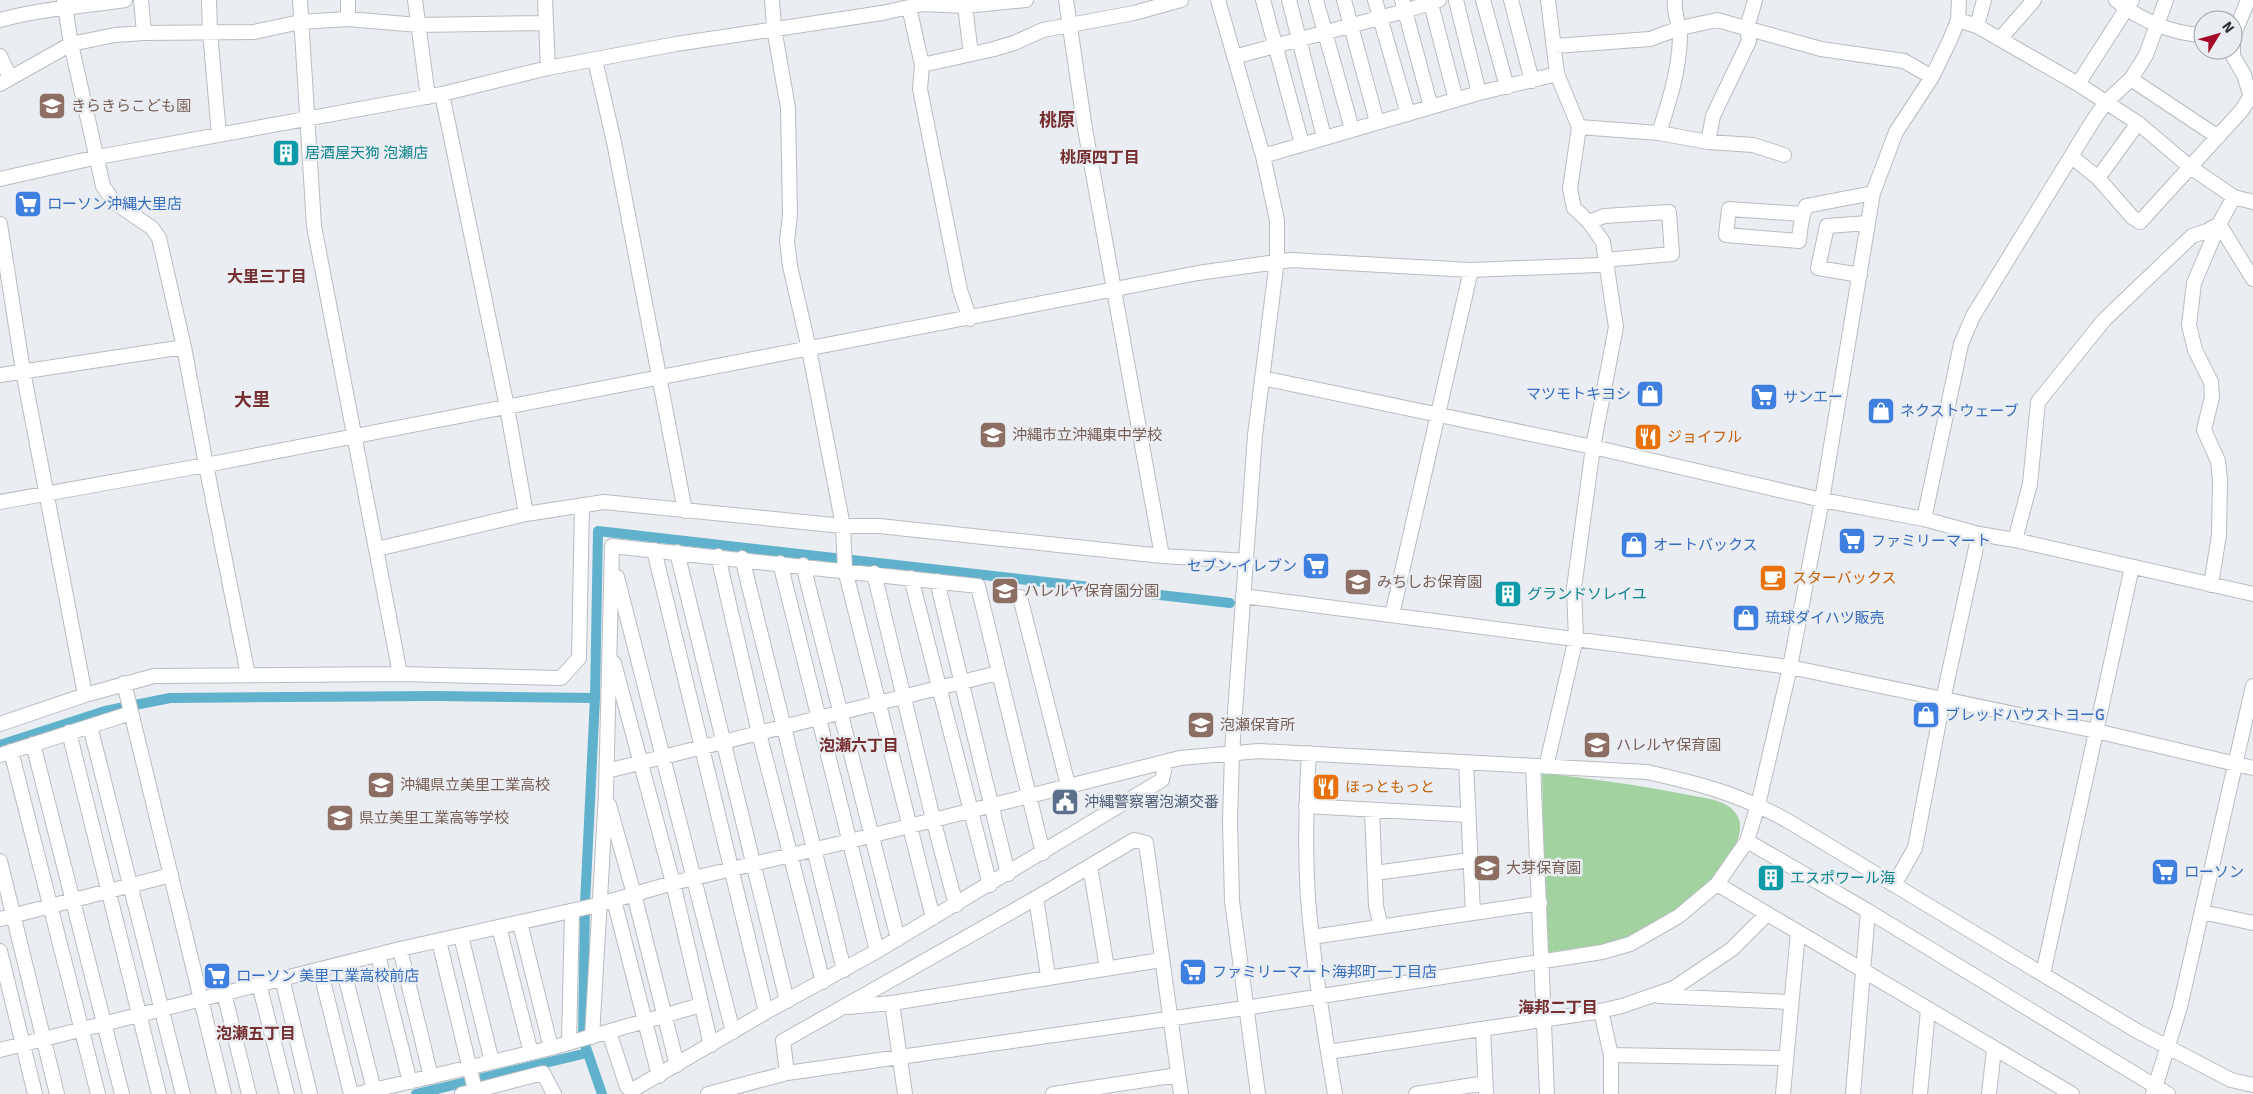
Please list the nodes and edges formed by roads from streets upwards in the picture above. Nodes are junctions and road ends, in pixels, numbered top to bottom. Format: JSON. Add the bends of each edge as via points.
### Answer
{"nodes":[{"id":1,"x":125,"y":0,"type":"edge"},
{"id":2,"x":141,"y":0,"type":"edge"},
{"id":3,"x":209,"y":0,"type":"edge"},
{"id":4,"x":300,"y":0,"type":"edge"},
{"id":5,"x":348,"y":0,"type":"edge"},
{"id":6,"x":415,"y":0,"type":"edge"},
{"id":7,"x":545,"y":0,"type":"edge"},
{"id":8,"x":772,"y":0,"type":"edge"},
{"id":9,"x":1026,"y":0,"type":"edge"},
{"id":10,"x":1066,"y":0,"type":"edge"},
{"id":11,"x":1181,"y":0,"type":"edge"},
{"id":12,"x":1218,"y":0,"type":"edge"},
{"id":13,"x":1263,"y":0,"type":"edge"},
{"id":14,"x":1289,"y":0,"type":"edge"},
{"id":15,"x":1316,"y":0,"type":"edge"},
{"id":16,"x":1344,"y":0,"type":"edge"},
{"id":17,"x":1375,"y":0,"type":"edge"},
{"id":18,"x":1456,"y":0,"type":"edge"},
{"id":19,"x":1483,"y":0,"type":"edge"},
{"id":20,"x":1511,"y":0,"type":"edge"},
{"id":21,"x":1548,"y":0,"type":"edge"},
{"id":22,"x":1675,"y":0,"type":"edge"},
{"id":23,"x":1755,"y":0,"type":"edge"},
{"id":24,"x":1959,"y":0,"type":"edge"},
{"id":25,"x":1984,"y":0,"type":"edge"},
{"id":26,"x":2034,"y":0,"type":"edge"},
{"id":27,"x":2166,"y":0,"type":"edge"},
{"id":28,"x":2248,"y":0,"type":"edge"},
{"id":29,"x":1433,"y":1,"type":"edge"},
{"id":30,"x":925,"y":2,"type":"edge"},
{"id":31,"x":962,"y":3,"type":"edge"},
{"id":32,"x":2125,"y":3,"type":"edge"},
{"id":33,"x":65,"y":4,"type":"edge"},
{"id":34,"x":1404,"y":6,"type":"edge"},
{"id":35,"x":910,"y":7,"type":"junction"},
{"id":36,"x":2243,"y":12,"type":"edge"},
{"id":37,"x":1380,"y":18,"type":"junction"},
{"id":38,"x":348,"y":19,"type":"junction"},
{"id":39,"x":0,"y":20,"type":"edge"},
{"id":40,"x":1958,"y":20,"type":"junction"},
{"id":41,"x":300,"y":22,"type":"junction"},
{"id":42,"x":545,"y":23,"type":"junction"},
{"id":43,"x":2157,"y":24,"type":"junction"},
{"id":44,"x":418,"y":25,"type":"junction"},
{"id":45,"x":1071,"y":25,"type":"junction"},
{"id":46,"x":1351,"y":26,"type":"junction"},
{"id":47,"x":1977,"y":26,"type":"junction"},
{"id":48,"x":774,"y":28,"type":"junction"},
{"id":49,"x":1680,"y":28,"type":"junction"},
{"id":50,"x":1747,"y":28,"type":"junction"},
{"id":51,"x":210,"y":32,"type":"junction"},
{"id":52,"x":1325,"y":32,"type":"junction"},
{"id":53,"x":144,"y":33,"type":"junction"},
{"id":54,"x":2193,"y":35,"type":"edge"},
{"id":55,"x":1300,"y":39,"type":"junction"},
{"id":56,"x":2000,"y":39,"type":"junction"},
{"id":57,"x":71,"y":44,"type":"junction"},
{"id":58,"x":1276,"y":45,"type":"junction"},
{"id":59,"x":1555,"y":46,"type":"junction"},
{"id":60,"x":971,"y":54,"type":"junction"},
{"id":61,"x":0,"y":56,"type":"edge"},
{"id":62,"x":1234,"y":56,"type":"junction"},
{"id":63,"x":595,"y":60,"type":"junction"},
{"id":64,"x":2235,"y":60,"type":"edge"},
{"id":65,"x":922,"y":65,"type":"junction"},
{"id":66,"x":548,"y":68,"type":"junction"},
{"id":67,"x":1557,"y":74,"type":"junction"},
{"id":68,"x":1932,"y":77,"type":"junction"},
{"id":69,"x":2131,"y":78,"type":"junction"},
{"id":70,"x":5,"y":81,"type":"edge"},
{"id":71,"x":1532,"y":81,"type":"junction"},
{"id":72,"x":2078,"y":84,"type":"junction"},
{"id":73,"x":1507,"y":87,"type":"junction"},
{"id":74,"x":1479,"y":93,"type":"junction"},
{"id":75,"x":2252,"y":94,"type":"edge"},
{"id":76,"x":435,"y":95,"type":"junction"},
{"id":77,"x":1456,"y":100,"type":"junction"},
{"id":78,"x":2106,"y":102,"type":"junction"},
{"id":79,"x":1431,"y":107,"type":"junction"},
{"id":80,"x":1408,"y":114,"type":"junction"},
{"id":81,"x":307,"y":119,"type":"junction"},
{"id":82,"x":1377,"y":122,"type":"junction"},
{"id":83,"x":2138,"y":123,"type":"junction"},
{"id":84,"x":1578,"y":127,"type":"junction"},
{"id":85,"x":1352,"y":130,"type":"junction"},
{"id":86,"x":1659,"y":133,"type":"junction"},
{"id":87,"x":219,"y":135,"type":"junction"},
{"id":88,"x":2218,"y":136,"type":"junction"},
{"id":89,"x":1324,"y":137,"type":"junction"},
{"id":90,"x":1708,"y":142,"type":"junction"},
{"id":91,"x":1302,"y":144,"type":"junction"},
{"id":92,"x":1784,"y":155,"type":"dead end"},
{"id":93,"x":1263,"y":156,"type":"junction"},
{"id":94,"x":98,"y":157,"type":"junction"},
{"id":95,"x":2072,"y":157,"type":"junction"},
{"id":96,"x":2190,"y":167,"type":"junction"},
{"id":97,"x":2098,"y":178,"type":"junction"},
{"id":98,"x":0,"y":179,"type":"edge"},
{"id":99,"x":1873,"y":193,"type":"junction"},
{"id":100,"x":2234,"y":197,"type":"junction"},
{"id":101,"x":2253,"y":202,"type":"edge"},
{"id":102,"x":1803,"y":214,"type":"junction"},
{"id":103,"x":1589,"y":222,"type":"junction"},
{"id":104,"x":1868,"y":223,"type":"junction"},
{"id":105,"x":0,"y":224,"type":"edge"},
{"id":106,"x":2219,"y":224,"type":"junction"},
{"id":107,"x":1277,"y":260,"type":"junction"},
{"id":108,"x":1606,"y":262,"type":"junction"},
{"id":109,"x":1472,"y":270,"type":"junction"},
{"id":110,"x":4,"y":272,"type":"edge"},
{"id":111,"x":1860,"y":274,"type":"junction"},
{"id":112,"x":2253,"y":279,"type":"edge"},
{"id":113,"x":1114,"y":290,"type":"junction"},
{"id":114,"x":970,"y":319,"type":"junction"},
{"id":115,"x":184,"y":347,"type":"junction"},
{"id":116,"x":809,"y":349,"type":"junction"},
{"id":117,"x":23,"y":371,"type":"junction"},
{"id":118,"x":0,"y":375,"type":"edge"},
{"id":119,"x":659,"y":377,"type":"junction"},
{"id":120,"x":1262,"y":378,"type":"junction"},
{"id":121,"x":507,"y":407,"type":"junction"},
{"id":122,"x":1437,"y":416,"type":"junction"},
{"id":123,"x":354,"y":437,"type":"junction"},
{"id":124,"x":1593,"y":447,"type":"junction"},
{"id":125,"x":206,"y":465,"type":"junction"},
{"id":126,"x":47,"y":492,"type":"junction"},
{"id":127,"x":1822,"y":500,"type":"junction"},
{"id":128,"x":0,"y":502,"type":"edge"},
{"id":129,"x":582,"y":505,"type":"junction"},
{"id":130,"x":685,"y":511,"type":"junction"},
{"id":131,"x":526,"y":514,"type":"junction"},
{"id":132,"x":1924,"y":519,"type":"junction"},
{"id":133,"x":843,"y":526,"type":"junction"},
{"id":134,"x":1979,"y":534,"type":"junction"},
{"id":135,"x":2015,"y":540,"type":"junction"},
{"id":136,"x":377,"y":550,"type":"junction"},
{"id":137,"x":654,"y":550,"type":"junction"},
{"id":138,"x":677,"y":552,"type":"junction"},
{"id":139,"x":718,"y":556,"type":"junction"},
{"id":140,"x":1162,"y":556,"type":"junction"},
{"id":141,"x":742,"y":558,"type":"junction"},
{"id":142,"x":612,"y":559,"type":"junction"},
{"id":143,"x":1247,"y":560,"type":"junction"},
{"id":144,"x":780,"y":563,"type":"junction"},
{"id":145,"x":803,"y":565,"type":"junction"},
{"id":146,"x":2132,"y":567,"type":"junction"},
{"id":147,"x":845,"y":570,"type":"junction"},
{"id":148,"x":874,"y":573,"type":"junction"},
{"id":149,"x":910,"y":578,"type":"junction"},
{"id":150,"x":937,"y":581,"type":"junction"},
{"id":151,"x":2211,"y":585,"type":"junction"},
{"id":152,"x":2253,"y":594,"type":"edge"},
{"id":153,"x":1243,"y":596,"type":"junction"},
{"id":154,"x":1020,"y":597,"type":"dead end"},
{"id":155,"x":1392,"y":614,"type":"junction"},
{"id":156,"x":1576,"y":638,"type":"junction"},
{"id":157,"x":610,"y":651,"type":"junction"},
{"id":158,"x":1790,"y":667,"type":"junction"},
{"id":159,"x":998,"y":673,"type":"junction"},
{"id":160,"x":400,"y":674,"type":"junction"},
{"id":161,"x":248,"y":675,"type":"junction"},
{"id":162,"x":961,"y":682,"type":"junction"},
{"id":163,"x":124,"y":683,"type":"junction"},
{"id":164,"x":2253,"y":686,"type":"edge"},
{"id":165,"x":938,"y":688,"type":"junction"},
{"id":166,"x":85,"y":695,"type":"junction"},
{"id":167,"x":903,"y":696,"type":"junction"},
{"id":168,"x":1944,"y":700,"type":"junction"},
{"id":169,"x":878,"y":703,"type":"junction"},
{"id":170,"x":839,"y":712,"type":"junction"},
{"id":171,"x":131,"y":713,"type":"junction"},
{"id":172,"x":818,"y":718,"type":"junction"},
{"id":173,"x":0,"y":724,"type":"edge"},
{"id":174,"x":90,"y":726,"type":"junction"},
{"id":175,"x":783,"y":726,"type":"junction"},
{"id":176,"x":2096,"y":730,"type":"junction"},
{"id":177,"x":69,"y":732,"type":"junction"},
{"id":178,"x":759,"y":732,"type":"junction"},
{"id":179,"x":722,"y":742,"type":"junction"},
{"id":180,"x":34,"y":744,"type":"junction"},
{"id":181,"x":701,"y":747,"type":"junction"},
{"id":182,"x":1232,"y":752,"type":"junction"},
{"id":183,"x":5,"y":753,"type":"edge"},
{"id":184,"x":1309,"y":753,"type":"junction"},
{"id":185,"x":664,"y":756,"type":"junction"},
{"id":186,"x":642,"y":762,"type":"junction"},
{"id":187,"x":1166,"y":762,"type":"junction"},
{"id":188,"x":1466,"y":762,"type":"junction"},
{"id":189,"x":2236,"y":763,"type":"junction"},
{"id":190,"x":1540,"y":767,"type":"junction"},
{"id":191,"x":2253,"y":768,"type":"edge"},
{"id":192,"x":607,"y":771,"type":"junction"},
{"id":193,"x":1068,"y":785,"type":"junction"},
{"id":194,"x":606,"y":794,"type":"junction"},
{"id":195,"x":1028,"y":795,"type":"junction"},
{"id":196,"x":992,"y":805,"type":"junction"},
{"id":197,"x":1758,"y":805,"type":"junction"},
{"id":198,"x":1306,"y":806,"type":"junction"},
{"id":199,"x":970,"y":810,"type":"junction"},
{"id":200,"x":1372,"y":811,"type":"junction"},
{"id":201,"x":1468,"y":815,"type":"junction"},
{"id":202,"x":933,"y":819,"type":"junction"},
{"id":203,"x":909,"y":825,"type":"junction"},
{"id":204,"x":872,"y":836,"type":"junction"},
{"id":205,"x":1747,"y":840,"type":"junction"},
{"id":206,"x":850,"y":841,"type":"junction"},
{"id":207,"x":813,"y":850,"type":"junction"},
{"id":208,"x":1043,"y":853,"type":"junction"},
{"id":209,"x":790,"y":856,"type":"junction"},
{"id":210,"x":1470,"y":860,"type":"junction"},
{"id":211,"x":0,"y":861,"type":"edge"},
{"id":212,"x":753,"y":865,"type":"junction"},
{"id":213,"x":1090,"y":866,"type":"junction"},
{"id":214,"x":731,"y":869,"type":"junction"},
{"id":215,"x":1375,"y":873,"type":"junction"},
{"id":216,"x":1008,"y":874,"type":"junction"},
{"id":217,"x":171,"y":875,"type":"junction"},
{"id":218,"x":694,"y":878,"type":"junction"},
{"id":219,"x":673,"y":883,"type":"junction"},
{"id":220,"x":1717,"y":884,"type":"junction"},
{"id":221,"x":990,"y":885,"type":"junction"},
{"id":222,"x":1894,"y":885,"type":"junction"},
{"id":223,"x":131,"y":886,"type":"junction"},
{"id":224,"x":110,"y":892,"type":"junction"},
{"id":225,"x":634,"y":894,"type":"junction"},
{"id":226,"x":1036,"y":898,"type":"junction"},
{"id":227,"x":614,"y":900,"type":"junction"},
{"id":228,"x":73,"y":901,"type":"junction"},
{"id":229,"x":1540,"y":903,"type":"junction"},
{"id":230,"x":599,"y":904,"type":"junction"},
{"id":231,"x":956,"y":905,"type":"junction"},
{"id":232,"x":51,"y":906,"type":"junction"},
{"id":233,"x":572,"y":911,"type":"junction"},
{"id":234,"x":1868,"y":911,"type":"junction"},
{"id":235,"x":2202,"y":912,"type":"junction"},
{"id":236,"x":1473,"y":913,"type":"junction"},
{"id":237,"x":1767,"y":914,"type":"junction"},
{"id":238,"x":14,"y":916,"type":"junction"},
{"id":239,"x":933,"y":918,"type":"junction"},
{"id":240,"x":0,"y":919,"type":"edge"},
{"id":241,"x":520,"y":923,"type":"junction"},
{"id":242,"x":2253,"y":923,"type":"edge"},
{"id":243,"x":499,"y":927,"type":"junction"},
{"id":244,"x":1381,"y":927,"type":"junction"},
{"id":245,"x":1798,"y":932,"type":"junction"},
{"id":246,"x":461,"y":936,"type":"junction"},
{"id":247,"x":1312,"y":937,"type":"junction"},
{"id":248,"x":898,"y":939,"type":"junction"},
{"id":249,"x":439,"y":941,"type":"junction"},
{"id":250,"x":400,"y":949,"type":"junction"},
{"id":251,"x":0,"y":951,"type":"edge"},
{"id":252,"x":877,"y":951,"type":"junction"},
{"id":253,"x":378,"y":955,"type":"junction"},
{"id":254,"x":1161,"y":960,"type":"junction"},
{"id":255,"x":1543,"y":961,"type":"junction"},
{"id":256,"x":342,"y":964,"type":"junction"},
{"id":257,"x":1107,"y":968,"type":"junction"},
{"id":258,"x":320,"y":969,"type":"junction"},
{"id":259,"x":844,"y":970,"type":"junction"},
{"id":260,"x":1863,"y":971,"type":"junction"},
{"id":261,"x":2043,"y":974,"type":"junction"},
{"id":262,"x":1048,"y":976,"type":"junction"},
{"id":263,"x":282,"y":978,"type":"junction"},
{"id":264,"x":823,"y":982,"type":"junction"},
{"id":265,"x":259,"y":984,"type":"junction"},
{"id":266,"x":224,"y":993,"type":"junction"},
{"id":267,"x":1319,"y":996,"type":"junction"},
{"id":268,"x":1654,"y":996,"type":"junction"},
{"id":269,"x":201,"y":999,"type":"junction"},
{"id":270,"x":787,"y":1001,"type":"junction"},
{"id":271,"x":1791,"y":1002,"type":"junction"},
{"id":272,"x":892,"y":1003,"type":"junction"},
{"id":273,"x":702,"y":1005,"type":"junction"},
{"id":274,"x":842,"y":1007,"type":"junction"},
{"id":275,"x":1245,"y":1008,"type":"junction"},
{"id":276,"x":162,"y":1010,"type":"junction"},
{"id":277,"x":1928,"y":1010,"type":"junction"},
{"id":278,"x":1601,"y":1011,"type":"junction"},
{"id":279,"x":766,"y":1012,"type":"junction"},
{"id":280,"x":141,"y":1016,"type":"junction"},
{"id":281,"x":665,"y":1016,"type":"junction"},
{"id":282,"x":1170,"y":1018,"type":"junction"},
{"id":283,"x":1545,"y":1020,"type":"junction"},
{"id":284,"x":644,"y":1022,"type":"junction"},
{"id":285,"x":104,"y":1024,"type":"junction"},
{"id":286,"x":1483,"y":1029,"type":"junction"},
{"id":287,"x":82,"y":1030,"type":"junction"},
{"id":288,"x":609,"y":1032,"type":"junction"},
{"id":289,"x":733,"y":1032,"type":"junction"},
{"id":290,"x":592,"y":1037,"type":"junction"},
{"id":291,"x":44,"y":1039,"type":"junction"},
{"id":292,"x":569,"y":1043,"type":"junction"},
{"id":293,"x":23,"y":1044,"type":"junction"},
{"id":294,"x":711,"y":1045,"type":"junction"},
{"id":295,"x":2168,"y":1046,"type":"junction"},
{"id":296,"x":551,"y":1048,"type":"junction"},
{"id":297,"x":1994,"y":1049,"type":"junction"},
{"id":298,"x":0,"y":1050,"type":"edge"},
{"id":299,"x":1328,"y":1052,"type":"junction"},
{"id":300,"x":531,"y":1053,"type":"junction"},
{"id":301,"x":1611,"y":1055,"type":"junction"},
{"id":302,"x":900,"y":1058,"type":"junction"},
{"id":303,"x":1786,"y":1058,"type":"junction"},
{"id":304,"x":492,"y":1062,"type":"junction"},
{"id":305,"x":677,"y":1065,"type":"junction"},
{"id":306,"x":469,"y":1068,"type":"junction"},
{"id":307,"x":787,"y":1073,"type":"junction"},
{"id":308,"x":1178,"y":1075,"type":"junction"},
{"id":309,"x":659,"y":1076,"type":"junction"},
{"id":310,"x":431,"y":1077,"type":"junction"},
{"id":311,"x":410,"y":1082,"type":"junction"},
{"id":312,"x":2253,"y":1085,"type":"edge"},
{"id":313,"x":1123,"y":1089,"type":"edge"},
{"id":314,"x":1486,"y":1089,"type":"edge"},
{"id":315,"x":374,"y":1090,"type":"junction"},
{"id":316,"x":2154,"y":1090,"type":"edge"},
{"id":317,"x":2063,"y":1092,"type":"edge"},
{"id":318,"x":471,"y":1093,"type":"edge"},
{"id":319,"x":1060,"y":1093,"type":"edge"},
{"id":320,"x":35,"y":1094,"type":"edge"},
{"id":321,"x":57,"y":1094,"type":"edge"},
{"id":322,"x":98,"y":1094,"type":"edge"},
{"id":323,"x":122,"y":1094,"type":"edge"},
{"id":324,"x":159,"y":1094,"type":"edge"},
{"id":325,"x":183,"y":1094,"type":"edge"},
{"id":326,"x":224,"y":1094,"type":"edge"},
{"id":327,"x":249,"y":1094,"type":"edge"},
{"id":328,"x":286,"y":1094,"type":"edge"},
{"id":329,"x":310,"y":1094,"type":"edge"},
{"id":330,"x":351,"y":1094,"type":"edge"},
{"id":331,"x":357,"y":1094,"type":"edge"},
{"id":332,"x":554,"y":1094,"type":"edge"},
{"id":333,"x":708,"y":1094,"type":"edge"},
{"id":334,"x":905,"y":1094,"type":"edge"},
{"id":335,"x":1181,"y":1094,"type":"edge"},
{"id":336,"x":1258,"y":1094,"type":"edge"},
{"id":337,"x":1335,"y":1094,"type":"edge"},
{"id":338,"x":1416,"y":1094,"type":"edge"},
{"id":339,"x":1547,"y":1094,"type":"edge"},
{"id":340,"x":1611,"y":1094,"type":"edge"},
{"id":341,"x":1783,"y":1094,"type":"edge"},
{"id":342,"x":1852,"y":1094,"type":"edge"},
{"id":343,"x":1920,"y":1094,"type":"edge"},
{"id":344,"x":1989,"y":1094,"type":"edge"},
{"id":345,"x":2168,"y":1094,"type":"edge"}],
"edges":[{"from":1,"to":33,"type":"street"},
{"from":2,"to":53,"type":"street"},
{"from":3,"to":51,"type":"street"},
{"from":4,"to":41,"type":"street"},
{"from":5,"to":38,"type":"street"},
{"from":6,"to":44,"type":"street"},
{"from":7,"to":42,"type":"street"},
{"from":8,"to":48,"type":"street"},
{"from":9,"to":31,"type":"street"},
{"from":10,"to":45,"type":"street"},
{"from":11,"to":45,"type":"street"},
{"from":12,"to":62,"type":"street"},
{"from":13,"to":58,"type":"street"},
{"from":14,"to":55,"type":"street"},
{"from":15,"to":52,"type":"street"},
{"from":16,"to":46,"type":"street"},
{"from":17,"to":37,"type":"street"},
{"from":18,"to":74,"type":"street"},
{"from":19,"to":73,"type":"street"},
{"from":20,"to":71,"type":"street"},
{"from":21,"to":59,"type":"street"},
{"from":22,"to":49,"type":"street"},
{"from":23,"to":50,"type":"street"},
{"from":24,"to":40,"type":"street"},
{"from":25,"to":47,"type":"street"},
{"from":26,"to":56,"type":"street"},
{"from":27,"to":43,"type":"street"},
{"from":28,"to":36,"type":"street"},
{"from":29,"to":34,"type":"street"},
{"from":29,"to":77,"type":"street"},
{"from":30,"to":31,"type":"street"},
{"from":30,"to":35,"type":"street"},
{"from":31,"to":60,"type":"street"},
{"from":32,"to":43,"type":"street"},
{"from":32,"to":72,"type":"street"},
{"from":33,"to":39,"type":"street"},
{"from":33,"to":57,"type":"street"},
{"from":34,"to":37,"type":"street"},
{"from":34,"to":79,"type":"street"},
{"from":35,"to":48,"type":"street"},
{"from":35,"to":65,"type":"street"},
{"from":37,"to":46,"type":"street"},
{"from":37,"to":80,"type":"street"},
{"from":38,"to":41,"type":"street"},
{"from":38,"to":44,"type":"street"},
{"from":40,"to":47,"type":"street"},
{"from":40,"to":68,"type":"street"},
{"from":41,"to":51,"type":"street","via":[[254,32]]},
{"from":41,"to":81,"type":"street"},
{"from":42,"to":44,"type":"street"},
{"from":42,"to":66,"type":"street"},
{"from":43,"to":54,"type":"street"},
{"from":43,"to":69,"type":"street","via":[[2146,56]]},
{"from":44,"to":76,"type":"street"},
{"from":45,"to":60,"type":"street","via":[[1044,30],[1014,43]]},
{"from":45,"to":113,"type":"street","via":[[1085,130]]},
{"from":46,"to":52,"type":"street"},
{"from":46,"to":82,"type":"street"},
{"from":47,"to":56,"type":"street"},
{"from":48,"to":63,"type":"street"},
{"from":48,"to":116,"type":"street","via":[[788,108],[790,266]]},
{"from":49,"to":50,"type":"street","via":[[1717,20]]},
{"from":49,"to":59,"type":"street","via":[[1650,38]]},
{"from":49,"to":86,"type":"street","via":[[1672,90]]},
{"from":50,"to":68,"type":"street","via":[[1821,49],[1904,61]]},
{"from":50,"to":90,"type":"street","via":[[1749,41],[1713,116]]},
{"from":51,"to":53,"type":"street"},
{"from":51,"to":87,"type":"street"},
{"from":52,"to":55,"type":"street"},
{"from":52,"to":85,"type":"street"},
{"from":53,"to":57,"type":"street"},
{"from":55,"to":58,"type":"street"},
{"from":55,"to":89,"type":"street"},
{"from":56,"to":72,"type":"street"},
{"from":57,"to":70,"type":"street"},
{"from":57,"to":94,"type":"street"},
{"from":58,"to":62,"type":"street"},
{"from":58,"to":91,"type":"street"},
{"from":59,"to":67,"type":"street"},
{"from":60,"to":65,"type":"street"},
{"from":61,"to":70,"type":"street"},
{"from":62,"to":93,"type":"street"},
{"from":63,"to":66,"type":"street"},
{"from":63,"to":119,"type":"street"},
{"from":64,"to":75,"type":"street"},
{"from":65,"to":114,"type":"street","via":[[920,88],[960,290]]},
{"from":66,"to":76,"type":"street"},
{"from":67,"to":71,"type":"street"},
{"from":67,"to":84,"type":"street"},
{"from":68,"to":99,"type":"street","via":[[1896,132]]},
{"from":69,"to":78,"type":"street"},
{"from":69,"to":88,"type":"street"},
{"from":71,"to":73,"type":"street"},
{"from":72,"to":78,"type":"street"},
{"from":73,"to":74,"type":"street"},
{"from":74,"to":77,"type":"street"},
{"from":75,"to":88,"type":"street"},
{"from":76,"to":81,"type":"street"},
{"from":76,"to":121,"type":"street"},
{"from":77,"to":79,"type":"street"},
{"from":78,"to":83,"type":"street"},
{"from":78,"to":95,"type":"street"},
{"from":79,"to":80,"type":"street"},
{"from":80,"to":82,"type":"street"},
{"from":81,"to":87,"type":"street"},
{"from":81,"to":123,"type":"street","via":[[314,226]]},
{"from":82,"to":85,"type":"street"},
{"from":83,"to":96,"type":"street"},
{"from":83,"to":97,"type":"street"},
{"from":84,"to":86,"type":"street"},
{"from":84,"to":103,"type":"street","via":[[1570,189],[1574,208]]},
{"from":85,"to":89,"type":"street"},
{"from":86,"to":90,"type":"street"},
{"from":87,"to":94,"type":"street"},
{"from":88,"to":96,"type":"street"},
{"from":89,"to":91,"type":"street"},
{"from":90,"to":92,"type":"street","via":[[1753,145]]},
{"from":91,"to":93,"type":"street"},
{"from":93,"to":107,"type":"street","via":[[1277,220]]},
{"from":94,"to":98,"type":"street"},
{"from":94,"to":115,"type":"street","via":[[103,186],[114,202],[152,228],[159,238]]},
{"from":95,"to":97,"type":"street"},
{"from":95,"to":132,"type":"street","via":[[1973,316],[1961,344]]},
{"from":96,"to":97,"type":"street","via":[[2140,222]]},
{"from":96,"to":100,"type":"street"},
{"from":99,"to":102,"type":"street","via":[[1806,206]]},
{"from":99,"to":104,"type":"street"},
{"from":100,"to":101,"type":"street"},
{"from":100,"to":106,"type":"street"},
{"from":102,"to":102,"type":"street","via":[[1799,242],[1726,235],[1729,209]]},
{"from":103,"to":108,"type":"street","via":[[1603,242]]},
{"from":103,"to":108,"type":"street","via":[[1604,216],[1669,212],[1672,254]]},
{"from":104,"to":111,"type":"street"},
{"from":104,"to":111,"type":"street","via":[[1827,226],[1818,268]]},
{"from":105,"to":110,"type":"street"},
{"from":106,"to":112,"type":"street"},
{"from":106,"to":135,"type":"street","via":[[2192,236],[2104,320],[2038,402],[2030,484]]},
{"from":106,"to":151,"type":"street","via":[[2194,283],[2189,325],[2195,350],[2211,382],[2212,397],[2204,430],[2218,461],[2220,480],[2220,535]]},
{"from":107,"to":109,"type":"street"},
{"from":107,"to":113,"type":"street"},
{"from":107,"to":120,"type":"street"},
{"from":108,"to":109,"type":"street","via":[[1598,265]]},
{"from":108,"to":124,"type":"street","via":[[1616,327]]},
{"from":109,"to":122,"type":"street"},
{"from":110,"to":117,"type":"street"},
{"from":111,"to":127,"type":"street"},
{"from":113,"to":114,"type":"street"},
{"from":113,"to":140,"type":"street"},
{"from":114,"to":116,"type":"street"},
{"from":115,"to":117,"type":"street"},
{"from":115,"to":125,"type":"street"},
{"from":116,"to":119,"type":"street"},
{"from":116,"to":133,"type":"street"},
{"from":117,"to":118,"type":"street"},
{"from":117,"to":126,"type":"street"},
{"from":119,"to":121,"type":"street"},
{"from":119,"to":130,"type":"street"},
{"from":120,"to":122,"type":"street"},
{"from":120,"to":143,"type":"street"},
{"from":121,"to":123,"type":"street"},
{"from":121,"to":131,"type":"street"},
{"from":122,"to":124,"type":"street"},
{"from":122,"to":155,"type":"street"},
{"from":123,"to":125,"type":"street"},
{"from":123,"to":136,"type":"street"},
{"from":124,"to":127,"type":"street"},
{"from":124,"to":156,"type":"street","via":[[1574,588]]},
{"from":125,"to":126,"type":"street"},
{"from":125,"to":161,"type":"street"},
{"from":126,"to":128,"type":"street"},
{"from":126,"to":166,"type":"street"},
{"from":127,"to":132,"type":"street"},
{"from":127,"to":158,"type":"street"},
{"from":129,"to":130,"type":"street","via":[[604,502]]},
{"from":129,"to":131,"type":"street"},
{"from":129,"to":160,"type":"street","via":[[579,658],[561,678]]},
{"from":130,"to":133,"type":"street"},
{"from":131,"to":136,"type":"street"},
{"from":132,"to":134,"type":"street"},
{"from":133,"to":140,"type":"street","via":[[879,526]]},
{"from":133,"to":147,"type":"street"},
{"from":134,"to":135,"type":"street"},
{"from":134,"to":168,"type":"street"},
{"from":135,"to":146,"type":"street"},
{"from":136,"to":160,"type":"street"},
{"from":137,"to":138,"type":"street"},
{"from":137,"to":142,"type":"street","via":[[612,546]]},
{"from":137,"to":181,"type":"street"},
{"from":138,"to":139,"type":"street"},
{"from":138,"to":179,"type":"street"},
{"from":139,"to":141,"type":"street"},
{"from":139,"to":178,"type":"street"},
{"from":140,"to":143,"type":"street"},
{"from":141,"to":144,"type":"street"},
{"from":141,"to":175,"type":"street"},
{"from":142,"to":157,"type":"street"},
{"from":142,"to":185,"type":"street"},
{"from":143,"to":153,"type":"street"},
{"from":144,"to":145,"type":"street"},
{"from":144,"to":172,"type":"street"},
{"from":145,"to":147,"type":"street"},
{"from":145,"to":170,"type":"street"},
{"from":146,"to":151,"type":"street"},
{"from":146,"to":176,"type":"street"},
{"from":147,"to":148,"type":"street"},
{"from":147,"to":169,"type":"street"},
{"from":148,"to":149,"type":"street"},
{"from":148,"to":167,"type":"street"},
{"from":149,"to":150,"type":"street"},
{"from":149,"to":165,"type":"street"},
{"from":150,"to":159,"type":"street","via":[[978,586]]},
{"from":150,"to":162,"type":"street"},
{"from":151,"to":152,"type":"street"},
{"from":153,"to":155,"type":"street"},
{"from":153,"to":182,"type":"street"},
{"from":154,"to":193,"type":"street"},
{"from":155,"to":156,"type":"street"},
{"from":156,"to":158,"type":"street"},
{"from":156,"to":190,"type":"street"},
{"from":157,"to":186,"type":"street"},
{"from":157,"to":192,"type":"street"},
{"from":158,"to":168,"type":"street"},
{"from":158,"to":197,"type":"street"},
{"from":159,"to":162,"type":"street"},
{"from":159,"to":195,"type":"street"},
{"from":160,"to":161,"type":"street"},
{"from":161,"to":163,"type":"street","via":[[154,676]]},
{"from":162,"to":165,"type":"street"},
{"from":162,"to":196,"type":"street"},
{"from":163,"to":166,"type":"street"},
{"from":163,"to":171,"type":"street"},
{"from":164,"to":189,"type":"street"},
{"from":165,"to":167,"type":"street"},
{"from":165,"to":199,"type":"street"},
{"from":166,"to":173,"type":"street"},
{"from":167,"to":169,"type":"street"},
{"from":167,"to":202,"type":"street"},
{"from":168,"to":176,"type":"street"},
{"from":168,"to":222,"type":"street","via":[[1915,848]]},
{"from":169,"to":170,"type":"street"},
{"from":169,"to":203,"type":"street"},
{"from":170,"to":172,"type":"street"},
{"from":170,"to":204,"type":"street"},
{"from":171,"to":174,"type":"street"},
{"from":171,"to":217,"type":"street"},
{"from":172,"to":175,"type":"street"},
{"from":172,"to":206,"type":"street"},
{"from":174,"to":177,"type":"street"},
{"from":174,"to":223,"type":"street"},
{"from":175,"to":178,"type":"street"},
{"from":175,"to":207,"type":"street"},
{"from":176,"to":189,"type":"street"},
{"from":176,"to":261,"type":"street"},
{"from":177,"to":180,"type":"street"},
{"from":177,"to":224,"type":"street"},
{"from":178,"to":179,"type":"street"},
{"from":178,"to":209,"type":"street"},
{"from":179,"to":181,"type":"street"},
{"from":179,"to":212,"type":"street"},
{"from":180,"to":183,"type":"street"},
{"from":180,"to":228,"type":"street"},
{"from":181,"to":185,"type":"street"},
{"from":181,"to":214,"type":"street"},
{"from":182,"to":184,"type":"street"},
{"from":182,"to":187,"type":"street"},
{"from":182,"to":275,"type":"street","via":[[1232,901]]},
{"from":183,"to":232,"type":"street"},
{"from":184,"to":188,"type":"street"},
{"from":184,"to":198,"type":"street"},
{"from":185,"to":186,"type":"street"},
{"from":185,"to":218,"type":"street"},
{"from":186,"to":192,"type":"street"},
{"from":186,"to":219,"type":"street"},
{"from":187,"to":193,"type":"street"},
{"from":187,"to":208,"type":"street","via":[[1162,780]]},
{"from":188,"to":190,"type":"street"},
{"from":188,"to":201,"type":"street"},
{"from":189,"to":191,"type":"street"},
{"from":189,"to":235,"type":"street"},
{"from":190,"to":197,"type":"street","via":[[1647,772],[1697,783]]},
{"from":190,"to":229,"type":"street"},
{"from":192,"to":194,"type":"street"},
{"from":193,"to":195,"type":"street"},
{"from":194,"to":225,"type":"street"},
{"from":194,"to":230,"type":"street"},
{"from":195,"to":196,"type":"street"},
{"from":195,"to":208,"type":"street"},
{"from":196,"to":199,"type":"street"},
{"from":196,"to":216,"type":"street"},
{"from":197,"to":205,"type":"street"},
{"from":197,"to":222,"type":"street"},
{"from":198,"to":200,"type":"street"},
{"from":198,"to":247,"type":"street"},
{"from":199,"to":202,"type":"street"},
{"from":199,"to":221,"type":"street"},
{"from":200,"to":201,"type":"street"},
{"from":200,"to":215,"type":"street"},
{"from":201,"to":210,"type":"street"},
{"from":202,"to":203,"type":"street"},
{"from":202,"to":231,"type":"street"},
{"from":203,"to":204,"type":"street"},
{"from":203,"to":239,"type":"street"},
{"from":204,"to":206,"type":"street"},
{"from":204,"to":248,"type":"street"},
{"from":205,"to":220,"type":"street"},
{"from":205,"to":234,"type":"street"},
{"from":206,"to":207,"type":"street"},
{"from":206,"to":252,"type":"street"},
{"from":207,"to":209,"type":"street"},
{"from":207,"to":259,"type":"street"},
{"from":208,"to":216,"type":"street"},
{"from":209,"to":212,"type":"street"},
{"from":209,"to":264,"type":"street"},
{"from":210,"to":215,"type":"street"},
{"from":210,"to":236,"type":"street"},
{"from":211,"to":238,"type":"street"},
{"from":212,"to":214,"type":"street"},
{"from":212,"to":270,"type":"street"},
{"from":213,"to":226,"type":"street"},
{"from":213,"to":254,"type":"street","via":[[1134,840],[1146,843]]},
{"from":213,"to":257,"type":"street"},
{"from":214,"to":218,"type":"street"},
{"from":214,"to":279,"type":"street"},
{"from":215,"to":244,"type":"street","via":[[1376,906]]},
{"from":216,"to":221,"type":"street"},
{"from":217,"to":223,"type":"street"},
{"from":217,"to":269,"type":"street"},
{"from":218,"to":219,"type":"street"},
{"from":218,"to":289,"type":"street"},
{"from":219,"to":225,"type":"street"},
{"from":219,"to":273,"type":"street"},
{"from":220,"to":237,"type":"street"},
{"from":220,"to":255,"type":"street","via":[[1679,916],[1630,944]]},
{"from":221,"to":231,"type":"street"},
{"from":222,"to":261,"type":"street"},
{"from":223,"to":224,"type":"street"},
{"from":223,"to":276,"type":"street"},
{"from":224,"to":228,"type":"street"},
{"from":224,"to":280,"type":"street"},
{"from":225,"to":227,"type":"street"},
{"from":225,"to":281,"type":"street"},
{"from":226,"to":262,"type":"street"},
{"from":226,"to":274,"type":"street"},
{"from":227,"to":230,"type":"street"},
{"from":227,"to":284,"type":"street"},
{"from":228,"to":232,"type":"street"},
{"from":228,"to":285,"type":"street"},
{"from":229,"to":236,"type":"street"},
{"from":229,"to":255,"type":"street"},
{"from":230,"to":233,"type":"street"},
{"from":230,"to":290,"type":"street"},
{"from":231,"to":239,"type":"street"},
{"from":232,"to":238,"type":"street"},
{"from":232,"to":287,"type":"street"},
{"from":233,"to":241,"type":"street"},
{"from":233,"to":292,"type":"street"},
{"from":234,"to":260,"type":"street"},
{"from":234,"to":316,"type":"street"},
{"from":235,"to":242,"type":"street"},
{"from":235,"to":295,"type":"street"},
{"from":236,"to":244,"type":"street"},
{"from":237,"to":245,"type":"street"},
{"from":237,"to":268,"type":"street","via":[[1732,949],[1674,988]]},
{"from":238,"to":240,"type":"street"},
{"from":238,"to":291,"type":"street"},
{"from":239,"to":248,"type":"street"},
{"from":241,"to":243,"type":"street"},
{"from":241,"to":296,"type":"street"},
{"from":243,"to":246,"type":"street"},
{"from":243,"to":300,"type":"street"},
{"from":244,"to":247,"type":"street"},
{"from":245,"to":260,"type":"street"},
{"from":245,"to":271,"type":"street"},
{"from":246,"to":249,"type":"street"},
{"from":246,"to":304,"type":"street"},
{"from":247,"to":267,"type":"street"},
{"from":248,"to":252,"type":"street"},
{"from":249,"to":250,"type":"street"},
{"from":249,"to":306,"type":"street"},
{"from":250,"to":253,"type":"street"},
{"from":250,"to":310,"type":"street"},
{"from":251,"to":293,"type":"street"},
{"from":252,"to":259,"type":"street"},
{"from":253,"to":256,"type":"street"},
{"from":253,"to":311,"type":"street"},
{"from":254,"to":257,"type":"street"},
{"from":254,"to":282,"type":"street"},
{"from":255,"to":267,"type":"street"},
{"from":255,"to":283,"type":"street"},
{"from":256,"to":258,"type":"street"},
{"from":256,"to":315,"type":"street"},
{"from":257,"to":262,"type":"street"},
{"from":258,"to":263,"type":"street"},
{"from":258,"to":330,"type":"street"},
{"from":259,"to":264,"type":"street"},
{"from":260,"to":277,"type":"street"},
{"from":260,"to":342,"type":"street"},
{"from":261,"to":295,"type":"street"},
{"from":262,"to":272,"type":"street"},
{"from":263,"to":265,"type":"street"},
{"from":263,"to":329,"type":"street"},
{"from":264,"to":270,"type":"street"},
{"from":265,"to":266,"type":"street"},
{"from":265,"to":328,"type":"street"},
{"from":266,"to":269,"type":"street"},
{"from":266,"to":327,"type":"street"},
{"from":267,"to":275,"type":"street"},
{"from":267,"to":299,"type":"street"},
{"from":268,"to":271,"type":"street"},
{"from":268,"to":278,"type":"street"},
{"from":269,"to":276,"type":"street"},
{"from":269,"to":326,"type":"street"},
{"from":270,"to":279,"type":"street"},
{"from":271,"to":303,"type":"street"},
{"from":272,"to":274,"type":"street"},
{"from":272,"to":302,"type":"street"},
{"from":273,"to":281,"type":"street"},
{"from":273,"to":294,"type":"street"},
{"from":274,"to":307,"type":"street","via":[[783,1040]]},
{"from":275,"to":282,"type":"street"},
{"from":275,"to":336,"type":"street"},
{"from":276,"to":280,"type":"street"},
{"from":276,"to":325,"type":"street"},
{"from":277,"to":297,"type":"street"},
{"from":277,"to":343,"type":"street"},
{"from":278,"to":283,"type":"street"},
{"from":278,"to":301,"type":"street"},
{"from":279,"to":289,"type":"street"},
{"from":280,"to":285,"type":"street"},
{"from":280,"to":324,"type":"street"},
{"from":281,"to":284,"type":"street"},
{"from":281,"to":305,"type":"street"},
{"from":282,"to":302,"type":"street"},
{"from":282,"to":308,"type":"street"},
{"from":283,"to":286,"type":"street"},
{"from":283,"to":339,"type":"street"},
{"from":284,"to":288,"type":"street"},
{"from":284,"to":309,"type":"street"},
{"from":285,"to":287,"type":"street"},
{"from":285,"to":323,"type":"street"},
{"from":286,"to":299,"type":"street"},
{"from":286,"to":314,"type":"street"},
{"from":287,"to":291,"type":"street"},
{"from":287,"to":322,"type":"street"},
{"from":288,"to":290,"type":"street"},
{"from":288,"to":309,"type":"street","via":[[627,1087],[634,1090]]},
{"from":289,"to":294,"type":"street"},
{"from":290,"to":292,"type":"street"},
{"from":291,"to":293,"type":"street"},
{"from":291,"to":321,"type":"street"},
{"from":292,"to":296,"type":"street"},
{"from":293,"to":298,"type":"street"},
{"from":293,"to":320,"type":"street"},
{"from":294,"to":305,"type":"street"},
{"from":295,"to":312,"type":"street","via":[[2231,1080]]},
{"from":295,"to":316,"type":"street"},
{"from":296,"to":300,"type":"street"},
{"from":297,"to":317,"type":"street"},
{"from":297,"to":344,"type":"street"},
{"from":299,"to":337,"type":"street"},
{"from":300,"to":304,"type":"street"},
{"from":301,"to":303,"type":"street"},
{"from":301,"to":340,"type":"street"},
{"from":302,"to":307,"type":"street"},
{"from":302,"to":334,"type":"street"},
{"from":303,"to":341,"type":"street"},
{"from":304,"to":306,"type":"street"},
{"from":305,"to":309,"type":"street"},
{"from":306,"to":310,"type":"street"},
{"from":306,"to":318,"type":"street"},
{"from":307,"to":333,"type":"street"},
{"from":308,"to":313,"type":"street"},
{"from":308,"to":335,"type":"street"},
{"from":310,"to":311,"type":"street"},
{"from":311,"to":315,"type":"street"},
{"from":313,"to":319,"type":"street"},
{"from":314,"to":338,"type":"street"},
{"from":315,"to":331,"type":"street"},
{"from":316,"to":345,"type":"street"},
{"from":318,"to":332,"type":"street","via":[[543,1073]]}]}
